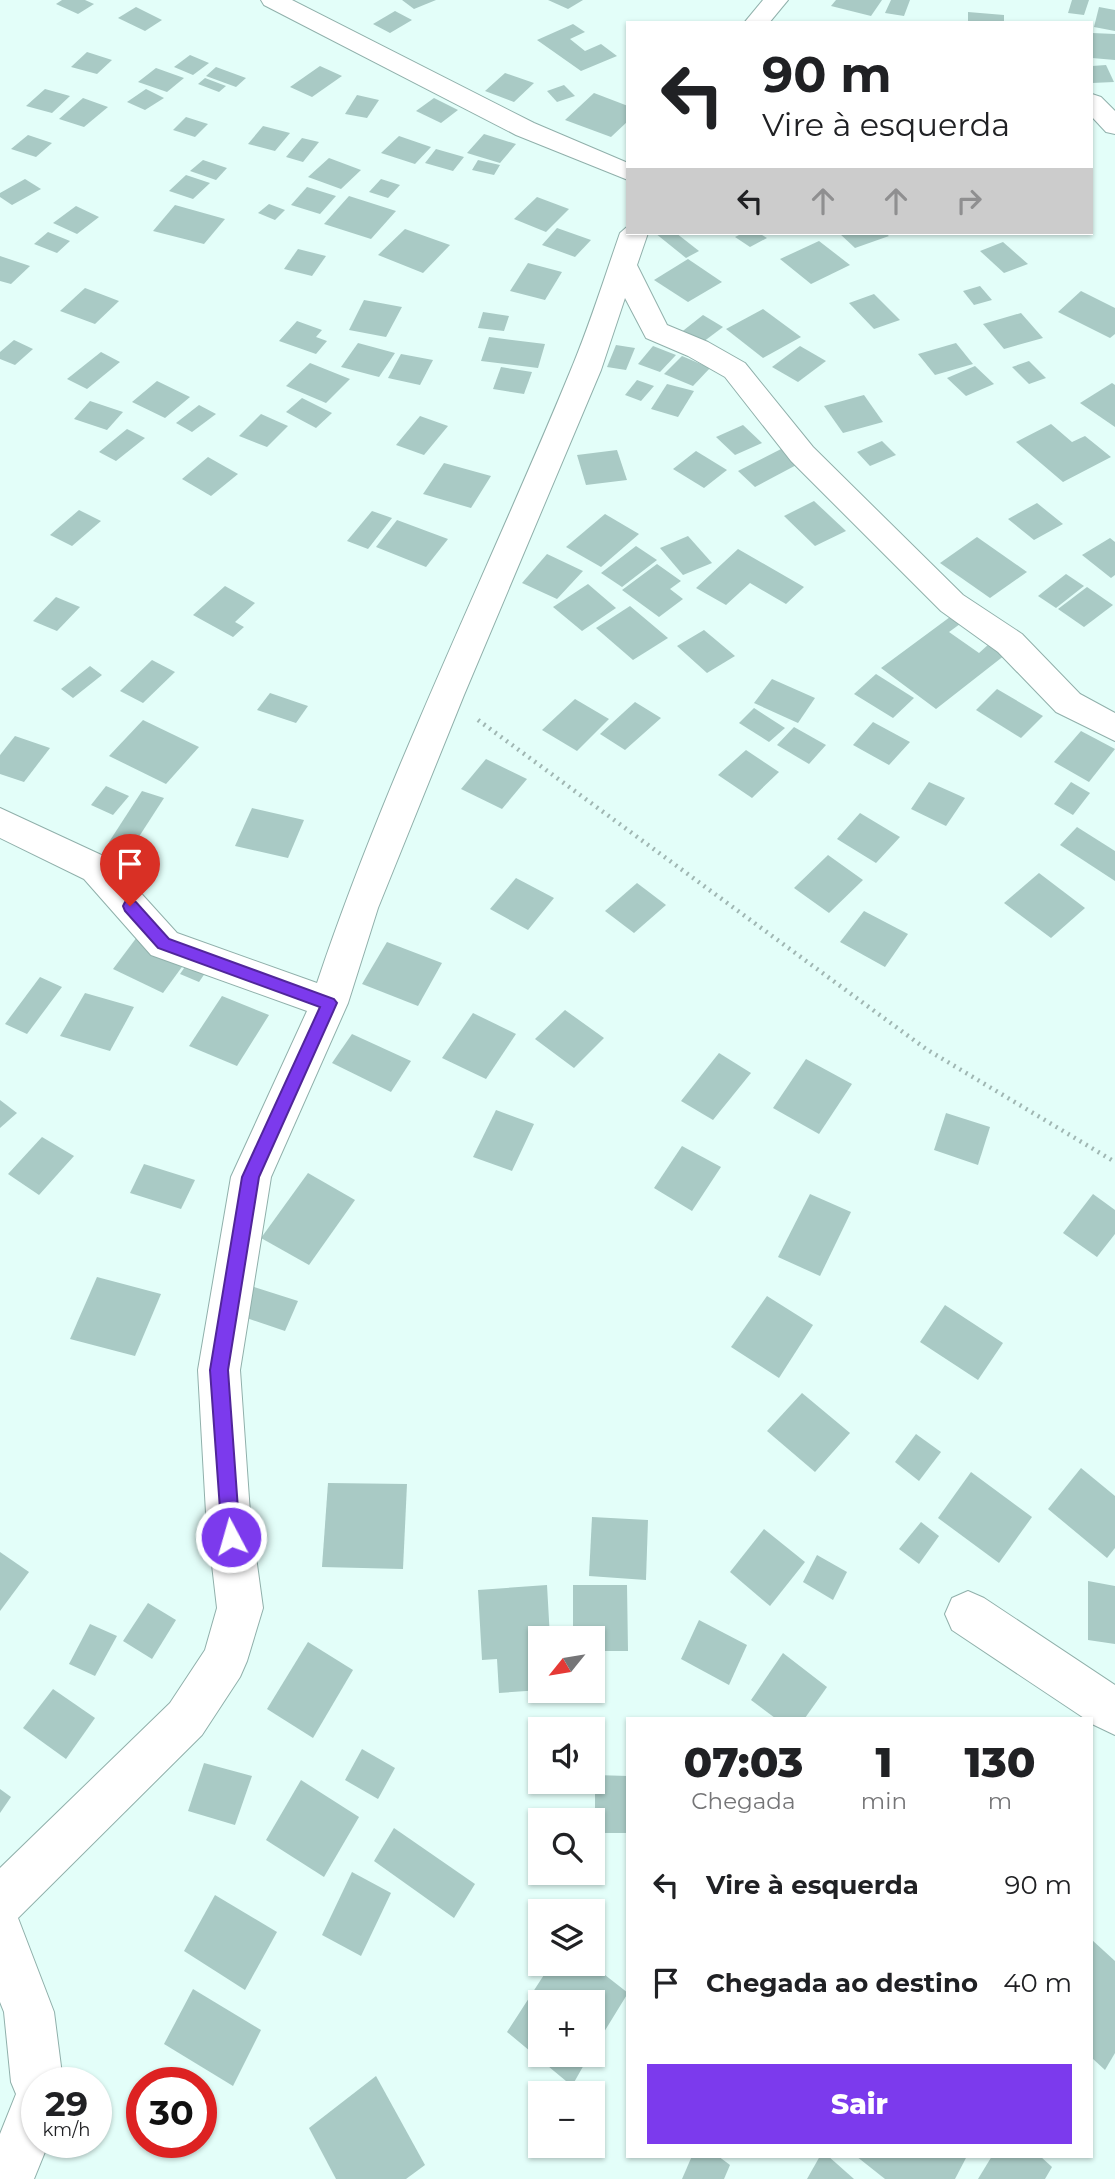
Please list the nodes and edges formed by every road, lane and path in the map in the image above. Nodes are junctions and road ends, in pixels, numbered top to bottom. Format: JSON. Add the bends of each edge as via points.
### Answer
{"nodes":[{"id":1,"x":273,"y":0,"type":"edge"},
{"id":2,"x":776,"y":0,"type":"edge"},
{"id":3,"x":758,"y":21,"type":"edge"},
{"id":4,"x":1093,"y":103,"type":"edge"},
{"id":5,"x":1115,"y":125,"type":"edge"},
{"id":6,"x":626,"y":171,"type":"edge"},
{"id":7,"x":633,"y":235,"type":"edge"},
{"id":8,"x":624,"y":267,"type":"junction"},
{"id":9,"x":447,"y":695,"type":"junction"},
{"id":10,"x":1115,"y":728,"type":"edge"},
{"id":11,"x":0,"y":822,"type":"edge"},
{"id":12,"x":329,"y":1003,"type":"junction"},
{"id":13,"x":1115,"y":1162,"type":"edge"},
{"id":14,"x":968,"y":1614,"type":"dead end"},
{"id":15,"x":1115,"y":1713,"type":"edge"},
{"id":16,"x":0,"y":1902,"type":"edge"},
{"id":17,"x":0,"y":1934,"type":"edge"},
{"id":18,"x":35,"y":2067,"type":"edge"},
{"id":19,"x":21,"y":2146,"type":"edge"},
{"id":20,"x":8,"y":2179,"type":"edge"}],
"edges":[{"from":1,"to":6,"type":"street","via":[[525,129]]},
{"from":2,"to":3,"type":"street"},
{"from":4,"to":5,"type":"street"},
{"from":7,"to":8,"type":"street"},
{"from":8,"to":9,"type":"street","via":[[586,370]]},
{"from":8,"to":10,"type":"street","via":[[656,331],[735,370],[802,454],[951,603],[1010,643],[1068,703]]},
{"from":9,"to":12,"type":"street","via":[[360,908]]},
{"from":9,"to":13,"type":"path","via":[[926,1049]]},
{"from":11,"to":12,"type":"street","via":[[97,869],[164,944]]},
{"from":12,"to":16,"type":"street","via":[[251,1177],[223,1342],[220,1383],[228,1513],[240,1608],[224,1661],[186,1719]]},
{"from":14,"to":15,"type":"street"},
{"from":17,"to":18,"type":"street","via":[[29,2012]]},
{"from":19,"to":20,"type":"street"}]}
